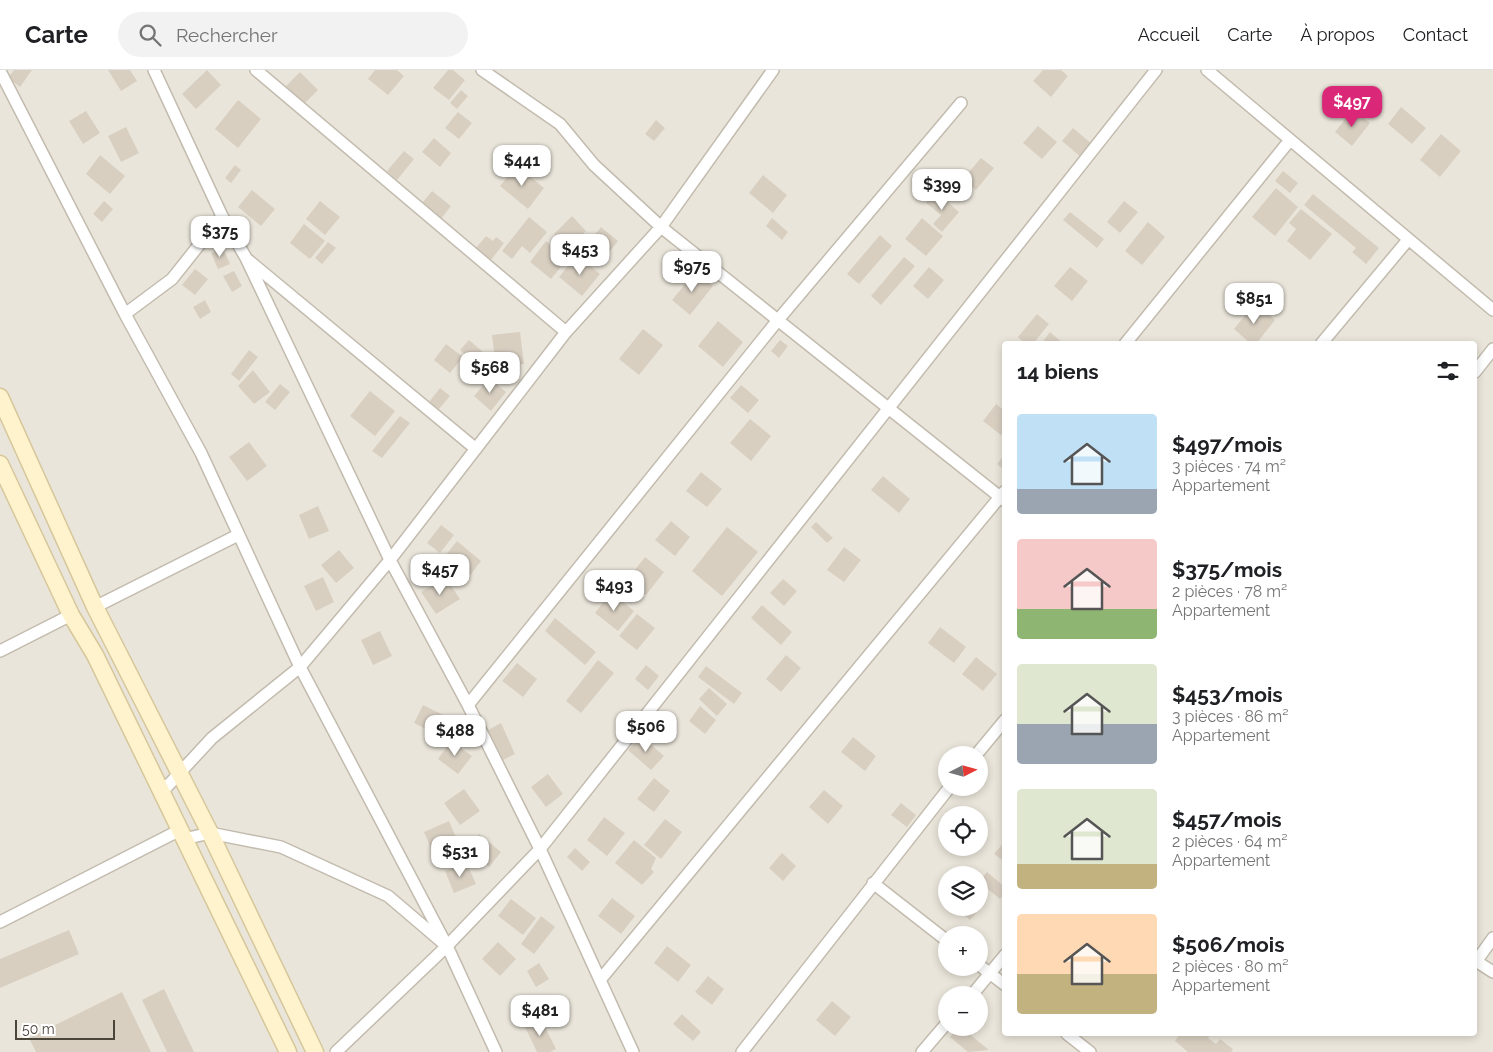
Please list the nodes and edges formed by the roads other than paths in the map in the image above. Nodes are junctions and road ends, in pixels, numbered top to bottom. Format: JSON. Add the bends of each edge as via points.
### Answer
{"nodes":[{"id":1,"x":154,"y":70,"type":"edge"},
{"id":2,"x":256,"y":70,"type":"edge"},
{"id":3,"x":482,"y":70,"type":"edge"},
{"id":4,"x":773,"y":70,"type":"edge"},
{"id":5,"x":1156,"y":70,"type":"edge"},
{"id":6,"x":1225,"y":70,"type":"edge"},
{"id":7,"x":0,"y":71,"type":"edge"},
{"id":8,"x":1210,"y":73,"type":"edge"},
{"id":9,"x":961,"y":104,"type":"dead end"},
{"id":10,"x":1290,"y":140,"type":"junction"},
{"id":11,"x":222,"y":216,"type":"junction"},
{"id":12,"x":661,"y":227,"type":"junction"},
{"id":13,"x":1407,"y":241,"type":"junction"},
{"id":14,"x":246,"y":258,"type":"junction"},
{"id":15,"x":1493,"y":310,"type":"edge"},
{"id":16,"x":125,"y":314,"type":"junction"},
{"id":17,"x":778,"y":320,"type":"junction"},
{"id":18,"x":566,"y":332,"type":"junction"},
{"id":19,"x":1127,"y":341,"type":"edge"},
{"id":20,"x":1324,"y":341,"type":"edge"},
{"id":21,"x":1493,"y":349,"type":"edge"},
{"id":22,"x":1477,"y":369,"type":"edge"},
{"id":23,"x":0,"y":398,"type":"edge"},
{"id":24,"x":890,"y":407,"type":"junction"},
{"id":25,"x":476,"y":449,"type":"junction"},
{"id":26,"x":0,"y":464,"type":"edge"},
{"id":27,"x":1002,"y":494,"type":"edge"},
{"id":28,"x":1002,"y":498,"type":"edge"},
{"id":29,"x":238,"y":536,"type":"junction"},
{"id":30,"x":390,"y":560,"type":"junction"},
{"id":31,"x":95,"y":607,"type":"junction"},
{"id":32,"x":71,"y":615,"type":"junction"},
{"id":33,"x":0,"y":651,"type":"edge"},
{"id":34,"x":300,"y":667,"type":"junction"},
{"id":35,"x":468,"y":705,"type":"junction"},
{"id":36,"x":1002,"y":724,"type":"edge"},
{"id":37,"x":983,"y":746,"type":"edge"},
{"id":38,"x":181,"y":774,"type":"junction"},
{"id":39,"x":161,"y":793,"type":"junction"},
{"id":40,"x":942,"y":796,"type":"edge"},
{"id":41,"x":210,"y":833,"type":"junction"},
{"id":42,"x":182,"y":834,"type":"junction"},
{"id":43,"x":540,"y":849,"type":"junction"},
{"id":44,"x":873,"y":883,"type":"junction"},
{"id":45,"x":0,"y":922,"type":"edge"},
{"id":46,"x":938,"y":934,"type":"edge"},
{"id":47,"x":1493,"y":938,"type":"edge"},
{"id":48,"x":447,"y":946,"type":"junction"},
{"id":49,"x":1002,"y":959,"type":"edge"},
{"id":50,"x":1483,"y":967,"type":"edge"},
{"id":51,"x":990,"y":974,"type":"junction"},
{"id":52,"x":600,"y":980,"type":"junction"},
{"id":53,"x":1002,"y":983,"type":"edge"},
{"id":54,"x":980,"y":986,"type":"edge"},
{"id":55,"x":938,"y":1033,"type":"edge"},
{"id":56,"x":1070,"y":1036,"type":"edge"},
{"id":57,"x":288,"y":1052,"type":"edge"},
{"id":58,"x":315,"y":1052,"type":"edge"},
{"id":59,"x":336,"y":1052,"type":"edge"},
{"id":60,"x":496,"y":1052,"type":"edge"},
{"id":61,"x":633,"y":1052,"type":"edge"},
{"id":62,"x":742,"y":1052,"type":"edge"},
{"id":63,"x":922,"y":1052,"type":"edge"},
{"id":64,"x":1090,"y":1052,"type":"edge"}],
"edges":[{"from":1,"to":11,"type":"street"},
{"from":2,"to":18,"type":"street"},
{"from":3,"to":12,"type":"street","via":[[560,124],[594,165]]},
{"from":4,"to":12,"type":"street"},
{"from":5,"to":24,"type":"street"},
{"from":6,"to":8,"type":"street"},
{"from":7,"to":16,"type":"street"},
{"from":8,"to":10,"type":"street"},
{"from":9,"to":17,"type":"street"},
{"from":10,"to":13,"type":"street"},
{"from":10,"to":19,"type":"street"},
{"from":11,"to":14,"type":"street"},
{"from":11,"to":16,"type":"street","via":[[172,278]]},
{"from":12,"to":17,"type":"street"},
{"from":12,"to":18,"type":"street"},
{"from":13,"to":15,"type":"street"},
{"from":13,"to":20,"type":"street"},
{"from":14,"to":25,"type":"street"},
{"from":14,"to":30,"type":"street"},
{"from":16,"to":29,"type":"street","via":[[201,453]]},
{"from":17,"to":24,"type":"street"},
{"from":17,"to":35,"type":"street"},
{"from":18,"to":25,"type":"street"},
{"from":21,"to":22,"type":"street"},
{"from":23,"to":31,"type":"main road"},
{"from":24,"to":27,"type":"street"},
{"from":24,"to":43,"type":"street"},
{"from":25,"to":30,"type":"street"},
{"from":26,"to":32,"type":"main road"},
{"from":28,"to":52,"type":"street"},
{"from":29,"to":31,"type":"street"},
{"from":29,"to":34,"type":"street"},
{"from":30,"to":34,"type":"street"},
{"from":30,"to":35,"type":"street"},
{"from":31,"to":38,"type":"main road"},
{"from":32,"to":33,"type":"street"},
{"from":32,"to":39,"type":"main road","via":[[95,655]]},
{"from":34,"to":38,"type":"street","via":[[212,738]]},
{"from":34,"to":48,"type":"street"},
{"from":35,"to":43,"type":"street"},
{"from":36,"to":37,"type":"street"},
{"from":38,"to":39,"type":"street"},
{"from":38,"to":41,"type":"main road"},
{"from":39,"to":42,"type":"main road"},
{"from":40,"to":44,"type":"street"},
{"from":41,"to":42,"type":"street"},
{"from":41,"to":48,"type":"street","via":[[280,847],[388,896]]},
{"from":41,"to":58,"type":"main road"},
{"from":42,"to":45,"type":"street"},
{"from":42,"to":57,"type":"main road"},
{"from":43,"to":48,"type":"street"},
{"from":43,"to":52,"type":"street"},
{"from":44,"to":46,"type":"street"},
{"from":44,"to":62,"type":"street"},
{"from":47,"to":50,"type":"street"},
{"from":48,"to":59,"type":"street"},
{"from":48,"to":60,"type":"street"},
{"from":49,"to":51,"type":"street"},
{"from":51,"to":53,"type":"street"},
{"from":51,"to":54,"type":"street"},
{"from":52,"to":61,"type":"street"},
{"from":55,"to":63,"type":"street"},
{"from":56,"to":64,"type":"street"}]}
